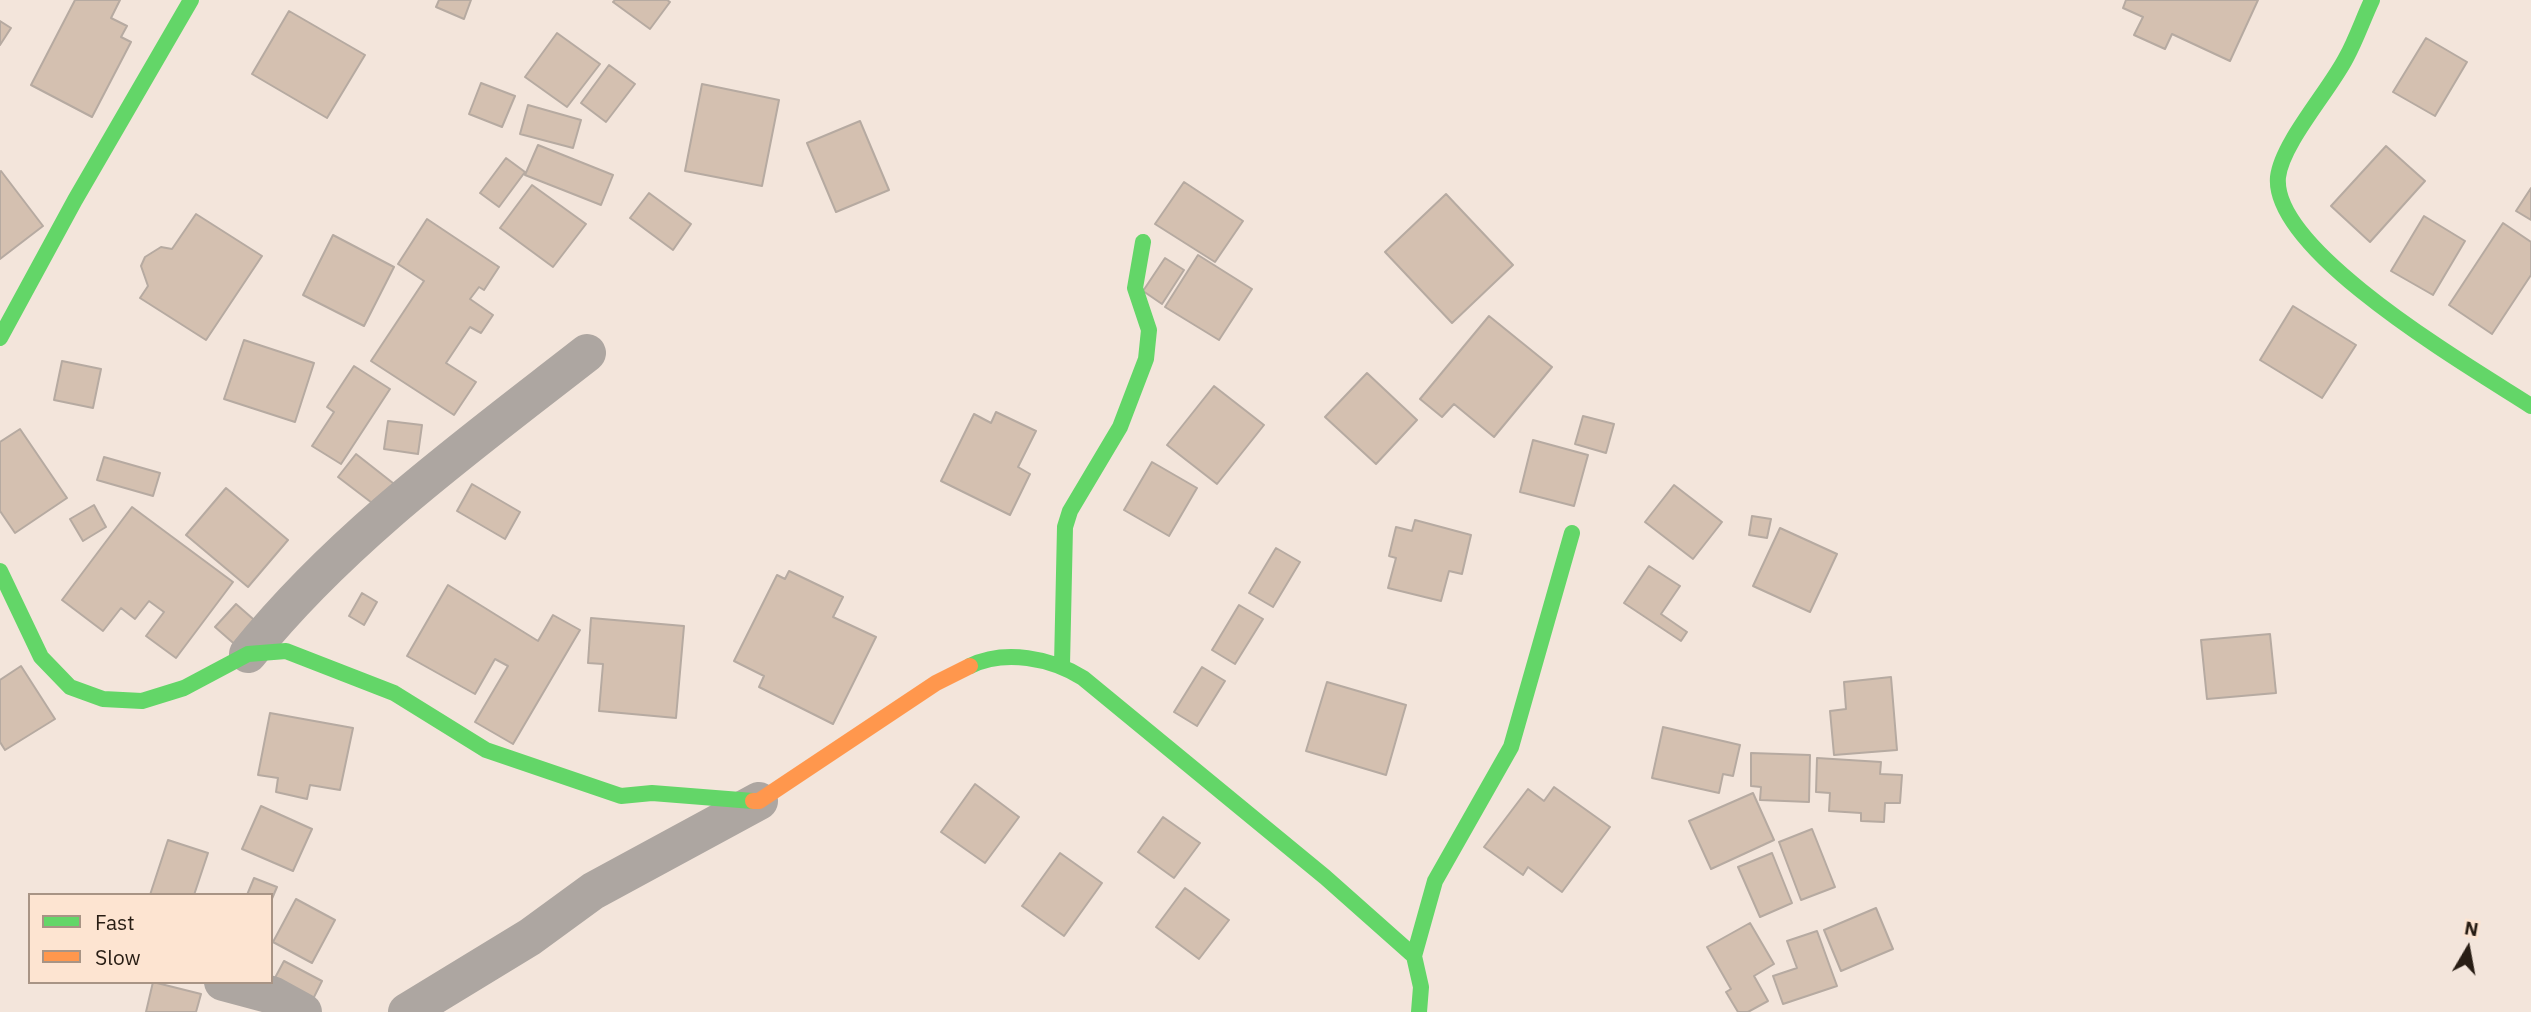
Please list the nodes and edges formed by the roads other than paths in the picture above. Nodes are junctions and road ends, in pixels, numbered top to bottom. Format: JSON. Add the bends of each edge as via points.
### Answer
{"nodes":[{"id":1,"x":191,"y":0,"type":"edge"},
{"id":2,"x":2372,"y":0,"type":"edge"},
{"id":3,"x":1143,"y":242,"type":"dead end"},
{"id":4,"x":0,"y":338,"type":"edge"},
{"id":5,"x":587,"y":353,"type":"dead end"},
{"id":6,"x":2531,"y":406,"type":"edge"},
{"id":7,"x":1572,"y":533,"type":"dead end"},
{"id":8,"x":0,"y":571,"type":"edge"},
{"id":9,"x":248,"y":654,"type":"junction"},
{"id":10,"x":1062,"y":665,"type":"junction"},
{"id":11,"x":759,"y":802,"type":"junction"},
{"id":12,"x":1414,"y":956,"type":"junction"},
{"id":13,"x":231,"y":984,"type":"edge"},
{"id":14,"x":303,"y":1012,"type":"edge"},
{"id":15,"x":407,"y":1012,"type":"edge"},
{"id":16,"x":1419,"y":1012,"type":"edge"}],
"edges":[{"from":1,"to":4,"type":"street"},
{"from":2,"to":6,"type":"street","via":[[2346,59],[2283,159],[2278,179],[2282,201],[2333,268],[2370,300]]},
{"from":3,"to":10,"type":"street","via":[[1135,281],[1149,335],[1137,393],[1065,527]]},
{"from":5,"to":9,"type":"street","via":[[441,467],[289,603]]},
{"from":7,"to":12,"type":"street","via":[[1511,747],[1435,881]]},
{"from":8,"to":9,"type":"street","via":[[41,657],[70,687],[92,695],[142,701],[184,688]]},
{"from":9,"to":11,"type":"street","via":[[286,651],[326,665],[394,693],[486,750],[593,788],[621,796],[652,793]]},
{"from":10,"to":11,"type":"street","via":[[1033,659],[985,659],[936,683]]},
{"from":10,"to":12,"type":"street","via":[[1325,877]]},
{"from":11,"to":15,"type":"street","via":[[593,891],[530,937]]},
{"from":12,"to":16,"type":"street","via":[[1421,987]]},
{"from":13,"to":14,"type":"street","via":[[272,995]]}]}
